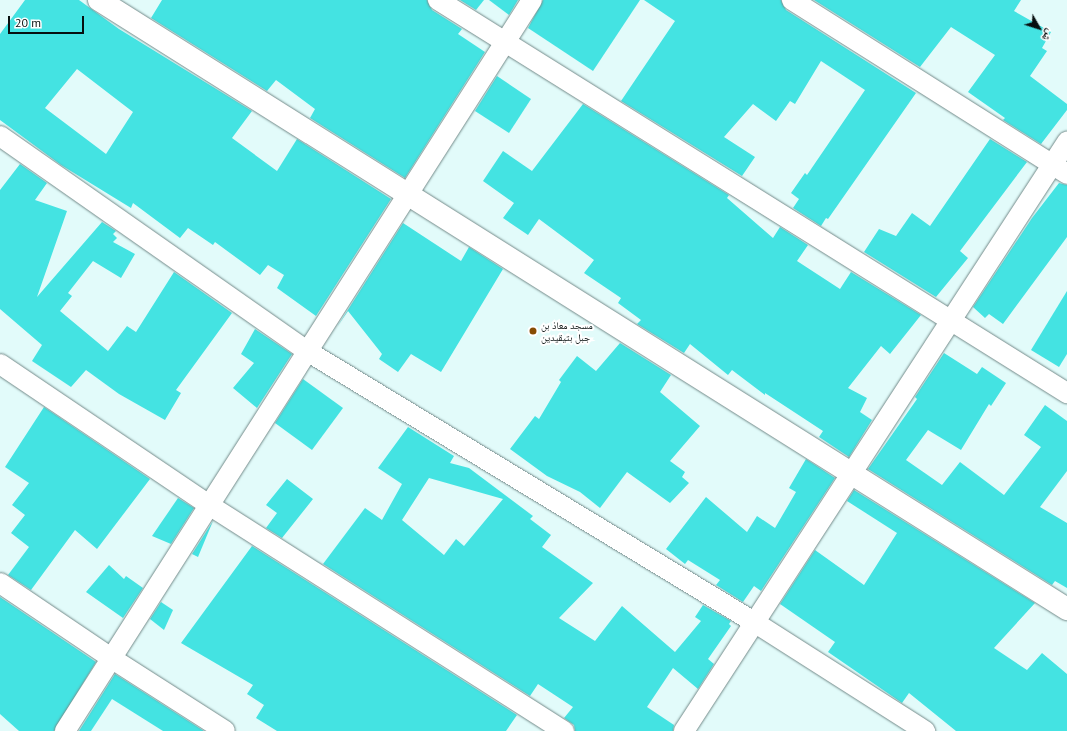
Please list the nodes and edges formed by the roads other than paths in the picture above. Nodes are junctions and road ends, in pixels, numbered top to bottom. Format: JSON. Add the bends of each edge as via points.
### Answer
{"nodes":[{"id":1,"x":99,"y":0,"type":"edge"},
{"id":2,"x":438,"y":0,"type":"edge"},
{"id":3,"x":532,"y":0,"type":"edge"},
{"id":4,"x":792,"y":0,"type":"edge"},
{"id":5,"x":503,"y":42,"type":"junction"},
{"id":6,"x":0,"y":136,"type":"edge"},
{"id":7,"x":1067,"y":142,"type":"edge"},
{"id":8,"x":1060,"y":170,"type":"edge"},
{"id":9,"x":407,"y":193,"type":"junction"},
{"id":10,"x":951,"y":319,"type":"junction"},
{"id":11,"x":307,"y":351,"type":"junction"},
{"id":12,"x":0,"y":364,"type":"edge"},
{"id":13,"x":1067,"y":393,"type":"edge"},
{"id":14,"x":851,"y":471,"type":"junction"},
{"id":15,"x":209,"y":505,"type":"junction"},
{"id":16,"x":0,"y":583,"type":"edge"},
{"id":17,"x":1067,"y":609,"type":"edge"},
{"id":18,"x":754,"y":622,"type":"junction"},
{"id":19,"x":111,"y":658,"type":"junction"},
{"id":20,"x":65,"y":731,"type":"edge"},
{"id":21,"x":225,"y":731,"type":"edge"},
{"id":22,"x":564,"y":731,"type":"edge"},
{"id":23,"x":684,"y":731,"type":"edge"},
{"id":24,"x":925,"y":731,"type":"edge"}],
"edges":[{"from":1,"to":9,"type":"street"},
{"from":2,"to":5,"type":"street"},
{"from":3,"to":5,"type":"street"},
{"from":4,"to":8,"type":"street"},
{"from":5,"to":9,"type":"street"},
{"from":5,"to":10,"type":"street"},
{"from":6,"to":11,"type":"street"},
{"from":7,"to":8,"type":"street"},
{"from":8,"to":10,"type":"street"},
{"from":9,"to":11,"type":"street"},
{"from":9,"to":14,"type":"street"},
{"from":10,"to":13,"type":"street"},
{"from":10,"to":14,"type":"street"},
{"from":11,"to":15,"type":"street"},
{"from":11,"to":18,"type":"street"},
{"from":12,"to":15,"type":"street"},
{"from":14,"to":17,"type":"street"},
{"from":14,"to":18,"type":"street"},
{"from":15,"to":19,"type":"street"},
{"from":15,"to":22,"type":"street"},
{"from":16,"to":19,"type":"street"},
{"from":18,"to":23,"type":"street"},
{"from":18,"to":24,"type":"street"},
{"from":19,"to":20,"type":"street"},
{"from":19,"to":21,"type":"street"}]}
